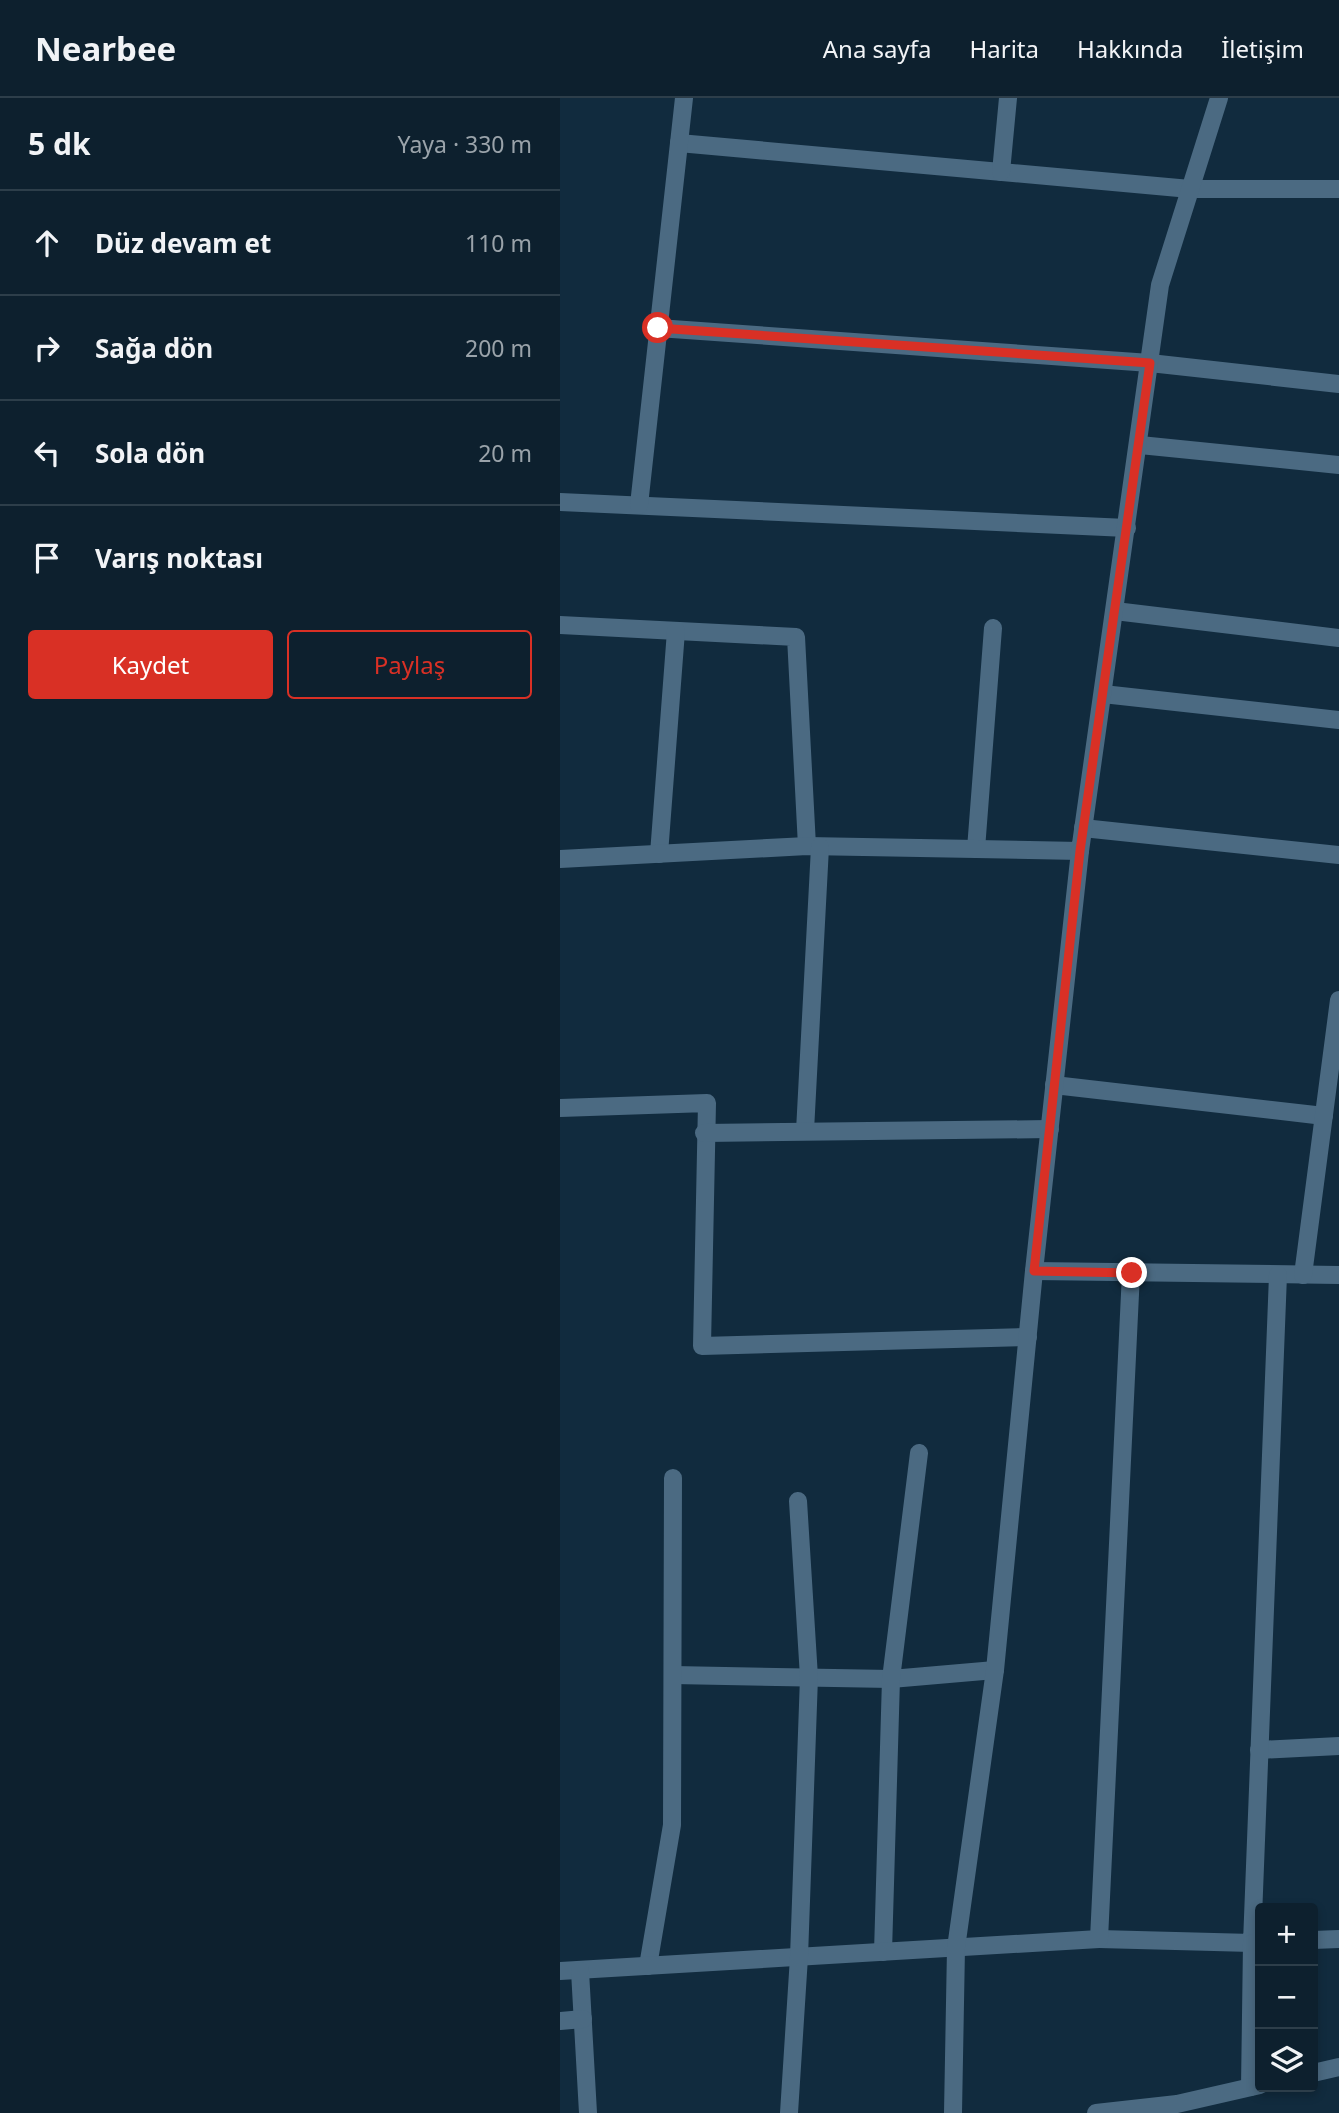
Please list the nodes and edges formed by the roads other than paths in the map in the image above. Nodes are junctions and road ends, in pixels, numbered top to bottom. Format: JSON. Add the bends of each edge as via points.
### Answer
{"nodes":[{"id":1,"x":684,"y":98,"type":"edge"},
{"id":2,"x":1008,"y":98,"type":"edge"},
{"id":3,"x":1219,"y":98,"type":"edge"},
{"id":4,"x":679,"y":143,"type":"junction"},
{"id":5,"x":1001,"y":172,"type":"junction"},
{"id":6,"x":1190,"y":189,"type":"junction"},
{"id":7,"x":1339,"y":189,"type":"edge"},
{"id":8,"x":658,"y":328,"type":"junction"},
{"id":9,"x":1150,"y":363,"type":"junction"},
{"id":10,"x":1339,"y":384,"type":"edge"},
{"id":11,"x":1139,"y":445,"type":"junction"},
{"id":12,"x":1339,"y":465,"type":"edge"},
{"id":13,"x":560,"y":502,"type":"edge"},
{"id":14,"x":639,"y":505,"type":"junction"},
{"id":15,"x":1127,"y":528,"type":"junction"},
{"id":16,"x":1115,"y":611,"type":"junction"},
{"id":17,"x":560,"y":625,"type":"edge"},
{"id":18,"x":993,"y":628,"type":"dead end"},
{"id":19,"x":676,"y":631,"type":"junction"},
{"id":20,"x":1339,"y":638,"type":"edge"},
{"id":21,"x":1103,"y":694,"type":"junction"},
{"id":22,"x":1339,"y":720,"type":"edge"},
{"id":23,"x":1083,"y":828,"type":"junction"},
{"id":24,"x":813,"y":846,"type":"junction"},
{"id":25,"x":976,"y":849,"type":"junction"},
{"id":26,"x":1080,"y":851,"type":"junction"},
{"id":27,"x":659,"y":854,"type":"junction"},
{"id":28,"x":1339,"y":855,"type":"edge"},
{"id":29,"x":560,"y":859,"type":"edge"},
{"id":30,"x":1339,"y":1000,"type":"edge"},
{"id":31,"x":1054,"y":1086,"type":"junction"},
{"id":32,"x":560,"y":1108,"type":"edge"},
{"id":33,"x":1324,"y":1116,"type":"junction"},
{"id":34,"x":1049,"y":1129,"type":"junction"},
{"id":35,"x":805,"y":1131,"type":"junction"},
{"id":36,"x":704,"y":1133,"type":"junction"},
{"id":37,"x":1034,"y":1271,"type":"junction"},
{"id":38,"x":1132,"y":1273,"type":"junction"},
{"id":39,"x":1278,"y":1275,"type":"junction"},
{"id":40,"x":1303,"y":1275,"type":"junction"},
{"id":41,"x":1339,"y":1275,"type":"edge"},
{"id":42,"x":1028,"y":1337,"type":"junction"},
{"id":43,"x":919,"y":1453,"type":"dead end"},
{"id":44,"x":673,"y":1478,"type":"dead end"},
{"id":45,"x":798,"y":1502,"type":"dead end"},
{"id":46,"x":995,"y":1670,"type":"junction"},
{"id":47,"x":673,"y":1675,"type":"junction"},
{"id":48,"x":809,"y":1677,"type":"junction"},
{"id":49,"x":891,"y":1679,"type":"junction"},
{"id":50,"x":1339,"y":1746,"type":"edge"},
{"id":51,"x":1259,"y":1749,"type":"junction"},
{"id":52,"x":1257,"y":1903,"type":"edge"},
{"id":53,"x":1099,"y":1939,"type":"junction"},
{"id":54,"x":1339,"y":1939,"type":"edge"},
{"id":55,"x":1318,"y":1940,"type":"edge"},
{"id":56,"x":1255,"y":1943,"type":"edge"},
{"id":57,"x":956,"y":1948,"type":"junction"},
{"id":58,"x":883,"y":1952,"type":"junction"},
{"id":59,"x":799,"y":1957,"type":"junction"},
{"id":60,"x":648,"y":1966,"type":"junction"},
{"id":61,"x":1256,"y":1966,"type":"edge"},
{"id":62,"x":560,"y":1971,"type":"edge"},
{"id":63,"x":580,"y":1971,"type":"junction"},
{"id":64,"x":583,"y":2019,"type":"junction"},
{"id":65,"x":560,"y":2021,"type":"edge"},
{"id":66,"x":1255,"y":2029,"type":"edge"},
{"id":67,"x":1339,"y":2067,"type":"edge"},
{"id":68,"x":1318,"y":2072,"type":"edge"},
{"id":69,"x":1255,"y":2086,"type":"edge"},
{"id":70,"x":588,"y":2113,"type":"edge"},
{"id":71,"x":789,"y":2113,"type":"edge"},
{"id":72,"x":953,"y":2113,"type":"edge"},
{"id":73,"x":1096,"y":2113,"type":"edge"}],
"edges":[{"from":1,"to":4,"type":"street"},
{"from":2,"to":5,"type":"street"},
{"from":3,"to":6,"type":"street"},
{"from":4,"to":5,"type":"street"},
{"from":4,"to":8,"type":"street"},
{"from":5,"to":6,"type":"street"},
{"from":6,"to":7,"type":"street"},
{"from":6,"to":9,"type":"street","via":[[1160,285]]},
{"from":8,"to":9,"type":"street"},
{"from":8,"to":14,"type":"street"},
{"from":9,"to":10,"type":"street"},
{"from":9,"to":11,"type":"street"},
{"from":11,"to":12,"type":"street"},
{"from":11,"to":15,"type":"street"},
{"from":13,"to":14,"type":"street"},
{"from":14,"to":15,"type":"street"},
{"from":15,"to":16,"type":"street"},
{"from":16,"to":20,"type":"street"},
{"from":16,"to":21,"type":"street"},
{"from":17,"to":19,"type":"street"},
{"from":18,"to":25,"type":"street"},
{"from":19,"to":24,"type":"street","via":[[796,637]]},
{"from":19,"to":27,"type":"street"},
{"from":21,"to":22,"type":"street"},
{"from":21,"to":23,"type":"street"},
{"from":23,"to":26,"type":"street"},
{"from":23,"to":28,"type":"street"},
{"from":24,"to":25,"type":"street"},
{"from":24,"to":27,"type":"street"},
{"from":24,"to":35,"type":"street"},
{"from":25,"to":26,"type":"street"},
{"from":26,"to":31,"type":"street"},
{"from":27,"to":29,"type":"street"},
{"from":30,"to":33,"type":"street"},
{"from":31,"to":33,"type":"street"},
{"from":31,"to":34,"type":"street"},
{"from":32,"to":36,"type":"street","via":[[707,1103]]},
{"from":33,"to":40,"type":"street"},
{"from":34,"to":35,"type":"street"},
{"from":34,"to":37,"type":"street"},
{"from":35,"to":36,"type":"street"},
{"from":36,"to":42,"type":"street","via":[[702,1346]]},
{"from":37,"to":38,"type":"street"},
{"from":37,"to":42,"type":"street"},
{"from":38,"to":39,"type":"street"},
{"from":38,"to":53,"type":"street"},
{"from":39,"to":40,"type":"street"},
{"from":39,"to":51,"type":"street"},
{"from":40,"to":41,"type":"street"},
{"from":42,"to":46,"type":"street"},
{"from":43,"to":49,"type":"street"},
{"from":44,"to":47,"type":"street"},
{"from":45,"to":48,"type":"street"},
{"from":46,"to":49,"type":"street"},
{"from":46,"to":57,"type":"street"},
{"from":47,"to":48,"type":"street"},
{"from":47,"to":60,"type":"street","via":[[672,1825]]},
{"from":48,"to":49,"type":"street"},
{"from":48,"to":59,"type":"street"},
{"from":49,"to":58,"type":"street"},
{"from":50,"to":51,"type":"street"},
{"from":51,"to":52,"type":"street"},
{"from":53,"to":56,"type":"street"},
{"from":53,"to":57,"type":"street"},
{"from":54,"to":55,"type":"street"},
{"from":57,"to":58,"type":"street"},
{"from":57,"to":72,"type":"street"},
{"from":58,"to":59,"type":"street"},
{"from":59,"to":60,"type":"street"},
{"from":59,"to":71,"type":"street"},
{"from":60,"to":63,"type":"street"},
{"from":61,"to":66,"type":"street"},
{"from":62,"to":63,"type":"street"},
{"from":63,"to":64,"type":"street"},
{"from":64,"to":65,"type":"street"},
{"from":64,"to":70,"type":"street"},
{"from":67,"to":68,"type":"street"},
{"from":69,"to":73,"type":"street","via":[[1177,2104]]}]}
